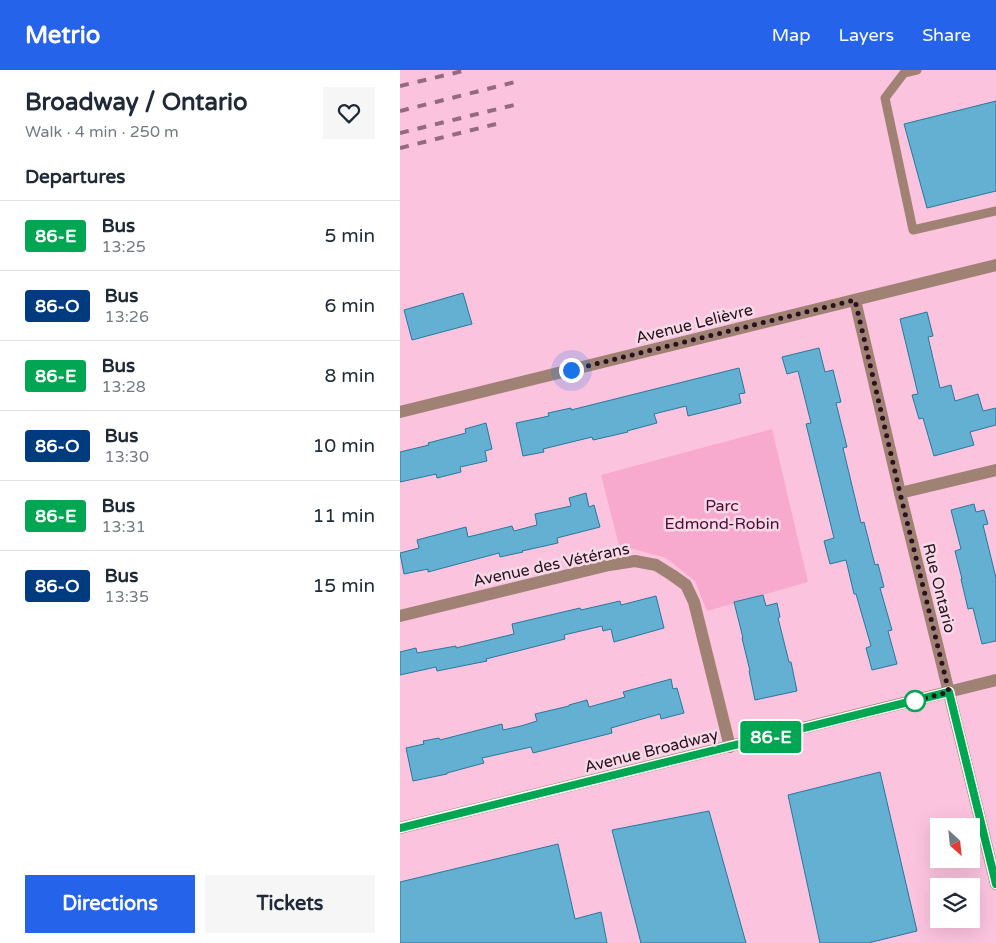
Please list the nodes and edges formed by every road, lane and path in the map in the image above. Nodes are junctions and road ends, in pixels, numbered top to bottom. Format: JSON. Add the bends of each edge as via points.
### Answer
{"nodes":[{"id":1,"x":917,"y":70,"type":"edge"},
{"id":2,"x":996,"y":211,"type":"edge"},
{"id":3,"x":996,"y":265,"type":"edge"},
{"id":4,"x":855,"y":300,"type":"junction"},
{"id":5,"x":400,"y":412,"type":"edge"},
{"id":6,"x":996,"y":470,"type":"edge"},
{"id":7,"x":900,"y":493,"type":"junction"},
{"id":8,"x":400,"y":616,"type":"edge"},
{"id":9,"x":996,"y":680,"type":"edge"},
{"id":10,"x":949,"y":692,"type":"junction"},
{"id":11,"x":730,"y":747,"type":"junction"},
{"id":12,"x":400,"y":828,"type":"edge"},
{"id":13,"x":996,"y":884,"type":"edge"}],
"edges":[{"from":1,"to":2,"type":"lane","via":[[904,73],[885,98],[913,230]]},
{"from":3,"to":4,"type":"street","name":"Avenue Lelièvre"},
{"from":4,"to":5,"type":"street","name":"Avenue Lelièvre"},
{"from":4,"to":7,"type":"street","name":"Rue Ontario"},
{"from":6,"to":7,"type":"street"},
{"from":7,"to":10,"type":"street","name":"Rue Ontario"},
{"from":8,"to":11,"type":"street","name":"Avenue des Vétérans","via":[[609,565],[635,561],[656,565],[686,585],[694,602]]},
{"from":9,"to":10,"type":"street","name":"Avenue Broadway"},
{"from":10,"to":11,"type":"street","name":"Avenue Broadway"},
{"from":10,"to":13,"type":"street","name":"Rue Ontario"},
{"from":11,"to":12,"type":"street","name":"Avenue Broadway"}]}
